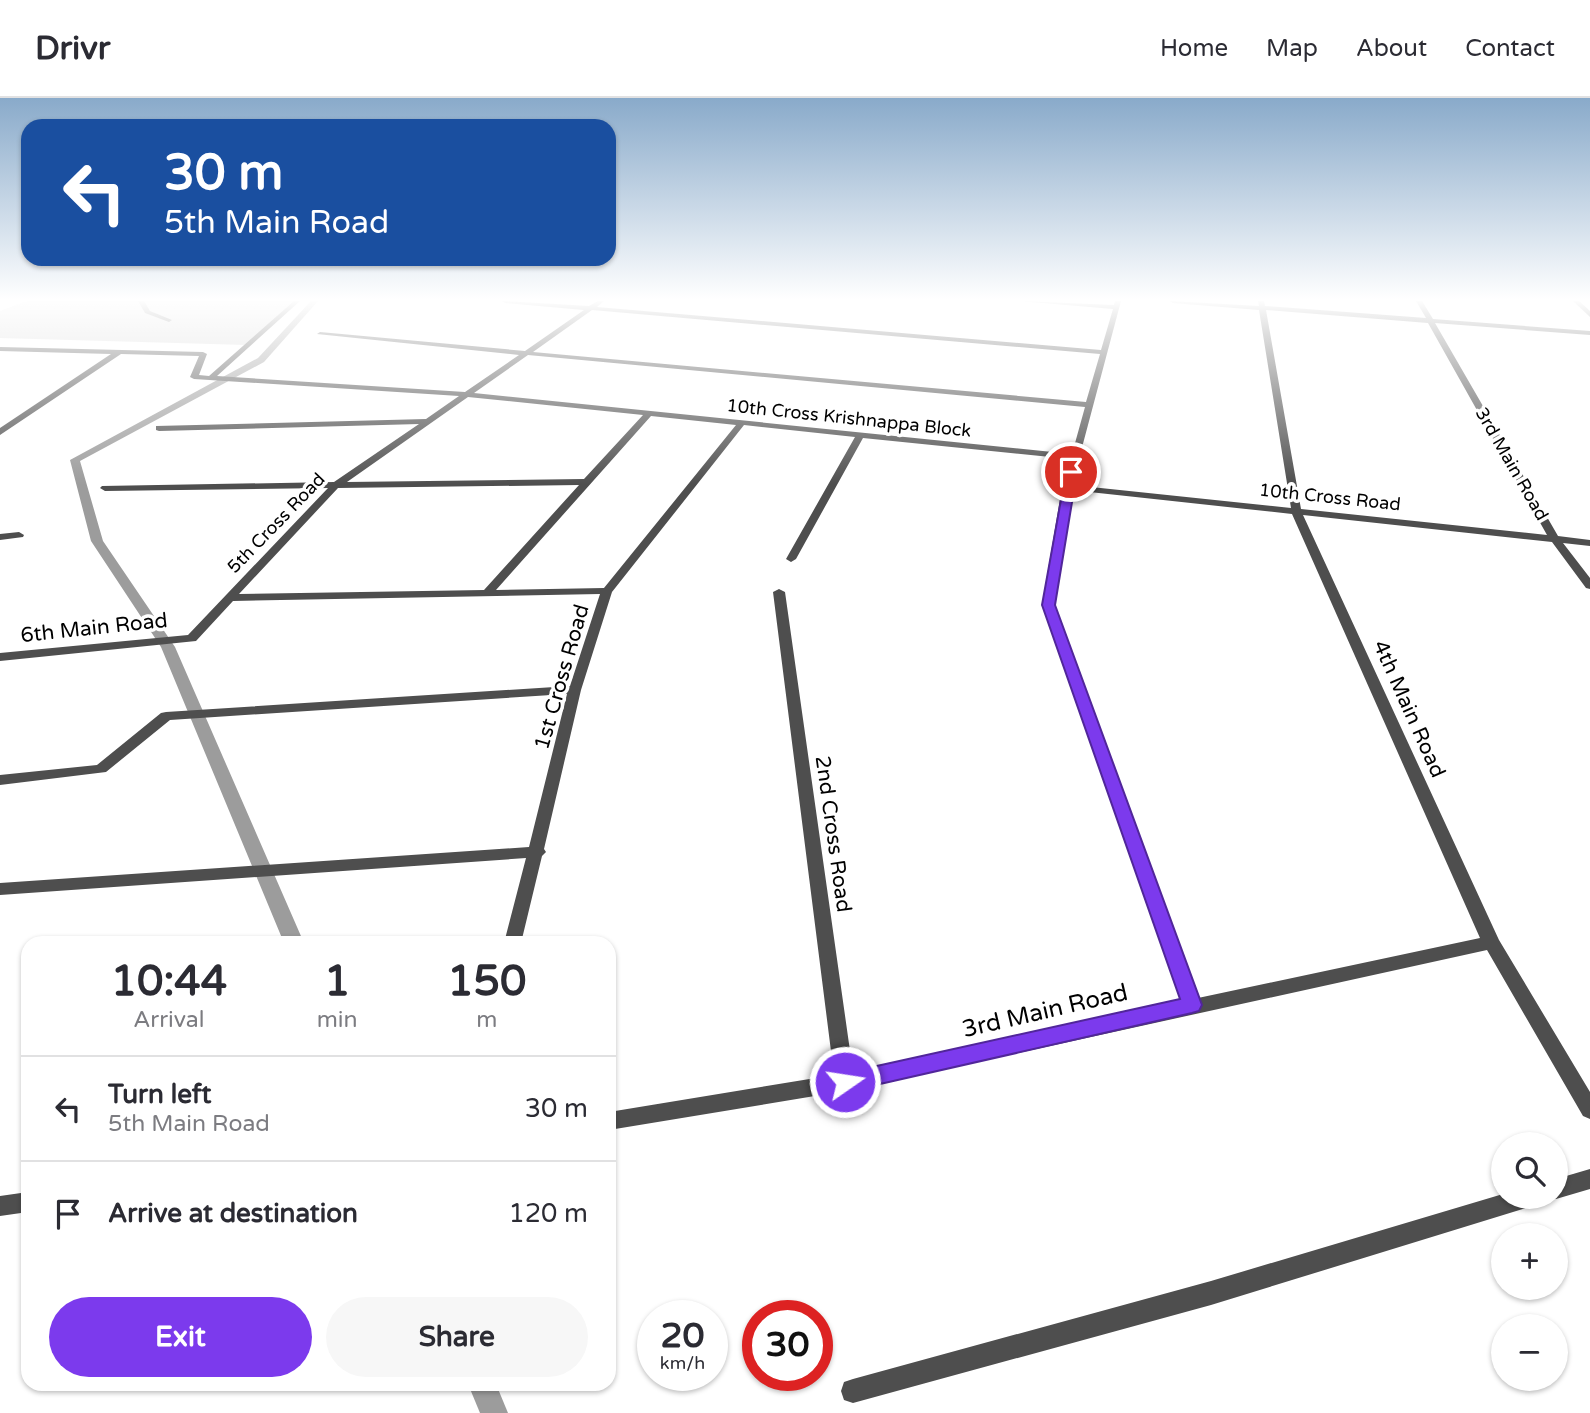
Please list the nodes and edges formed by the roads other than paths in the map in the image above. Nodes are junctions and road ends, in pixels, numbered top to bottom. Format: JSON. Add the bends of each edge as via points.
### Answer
{"nodes":[{"id":1,"x":103,"y":362,"type":"edge"},
{"id":2,"x":200,"y":362,"type":"edge"},
{"id":3,"x":228,"y":362,"type":"edge"},
{"id":4,"x":510,"y":362,"type":"edge"},
{"id":5,"x":626,"y":362,"type":"edge"},
{"id":6,"x":1101,"y":362,"type":"edge"},
{"id":7,"x":1271,"y":362,"type":"edge"},
{"id":8,"x":1454,"y":362,"type":"edge"},
{"id":9,"x":211,"y":378,"type":"junction"},
{"id":10,"x":463,"y":394,"type":"junction"},
{"id":11,"x":1089,"y":405,"type":"junction"},
{"id":12,"x":649,"y":413,"type":"junction"},
{"id":13,"x":426,"y":421,"type":"junction"},
{"id":14,"x":742,"y":423,"type":"junction"},
{"id":15,"x":159,"y":428,"type":"dead end"},
{"id":16,"x":0,"y":432,"type":"edge"},
{"id":17,"x":860,"y":435,"type":"junction"},
{"id":18,"x":1076,"y":457,"type":"junction"},
{"id":19,"x":588,"y":482,"type":"junction"},
{"id":20,"x":335,"y":486,"type":"junction"},
{"id":21,"x":1067,"y":487,"type":"junction"},
{"id":22,"x":105,"y":488,"type":"dead end"},
{"id":23,"x":1296,"y":511,"type":"junction"},
{"id":24,"x":19,"y":535,"type":"dead end"},
{"id":25,"x":0,"y":537,"type":"edge"},
{"id":26,"x":1554,"y":538,"type":"junction"},
{"id":27,"x":1590,"y":543,"type":"edge"},
{"id":28,"x":791,"y":559,"type":"dead end"},
{"id":29,"x":1590,"y":586,"type":"edge"},
{"id":30,"x":607,"y":591,"type":"junction"},
{"id":31,"x":779,"y":592,"type":"dead end"},
{"id":32,"x":486,"y":594,"type":"junction"},
{"id":33,"x":229,"y":598,"type":"junction"},
{"id":34,"x":192,"y":638,"type":"joint"},
{"id":35,"x":0,"y":657,"type":"edge"},
{"id":36,"x":575,"y":690,"type":"junction"},
{"id":37,"x":0,"y":780,"type":"edge"},
{"id":38,"x":538,"y":852,"type":"junction"},
{"id":39,"x":0,"y":889,"type":"edge"},
{"id":40,"x":515,"y":936,"type":"edge"},
{"id":41,"x":1491,"y":942,"type":"junction"},
{"id":42,"x":1192,"y":1005,"type":"junction"},
{"id":43,"x":845,"y":1082,"type":"junction"},
{"id":44,"x":1590,"y":1110,"type":"edge"},
{"id":45,"x":616,"y":1120,"type":"edge"},
{"id":46,"x":1590,"y":1179,"type":"edge"},
{"id":47,"x":1568,"y":1185,"type":"edge"},
{"id":48,"x":21,"y":1203,"type":"edge"},
{"id":49,"x":0,"y":1206,"type":"edge"},
{"id":50,"x":1491,"y":1208,"type":"edge"},
{"id":51,"x":853,"y":1391,"type":"dead end"}],
"edges":[{"from":1,"to":16,"type":"street"},
{"from":2,"to":9,"type":"street","via":[[194,377]]},
{"from":3,"to":9,"type":"street"},
{"from":4,"to":10,"type":"street","name":"5th Cross Road"},
{"from":5,"to":11,"type":"street"},
{"from":6,"to":11,"type":"street"},
{"from":7,"to":23,"type":"street","name":"4th Main Road"},
{"from":8,"to":26,"type":"street","name":"3rd Main Road"},
{"from":9,"to":10,"type":"street","name":"10th Cross Krishnappa Block"},
{"from":10,"to":12,"type":"street","name":"10th Cross Krishnappa Block"},
{"from":10,"to":13,"type":"street","name":"5th Cross Road"},
{"from":11,"to":18,"type":"street"},
{"from":12,"to":14,"type":"street","name":"10th Cross Krishnappa Block"},
{"from":12,"to":19,"type":"street"},
{"from":13,"to":15,"type":"street"},
{"from":13,"to":20,"type":"street","name":"5th Cross Road"},
{"from":14,"to":17,"type":"street","name":"10th Cross Krishnappa Block"},
{"from":14,"to":30,"type":"street","name":"1st Cross Road"},
{"from":17,"to":18,"type":"street","name":"10th Cross Krishnappa Block"},
{"from":17,"to":28,"type":"street"},
{"from":18,"to":21,"type":"street"},
{"from":19,"to":20,"type":"street"},
{"from":19,"to":32,"type":"street"},
{"from":20,"to":22,"type":"street"},
{"from":20,"to":33,"type":"street","name":"5th Cross Road"},
{"from":21,"to":23,"type":"street","name":"10th Cross Road"},
{"from":21,"to":42,"type":"street","via":[[1048,605]]},
{"from":23,"to":26,"type":"street","name":"10th Cross Road"},
{"from":23,"to":41,"type":"street","name":"4th Main Road"},
{"from":24,"to":25,"type":"street"},
{"from":26,"to":27,"type":"street","name":"10th Cross Road"},
{"from":26,"to":29,"type":"street","name":"3rd Main Road"},
{"from":30,"to":32,"type":"street"},
{"from":30,"to":36,"type":"street","name":"1st Cross Road"},
{"from":31,"to":43,"type":"street","name":"2nd Cross Road"},
{"from":32,"to":33,"type":"street"},
{"from":33,"to":34,"type":"street","name":"5th Cross Road"},
{"from":34,"to":35,"type":"street","name":"6th Main Road"},
{"from":36,"to":37,"type":"street","via":[[166,716],[101,769]]},
{"from":36,"to":38,"type":"street","name":"1st Cross Road"},
{"from":38,"to":39,"type":"street"},
{"from":38,"to":40,"type":"street","name":"1st Cross Road"},
{"from":41,"to":42,"type":"street","name":"3rd Main Road"},
{"from":41,"to":44,"type":"street","name":"4th Main Road"},
{"from":42,"to":43,"type":"street","name":"3rd Main Road"},
{"from":43,"to":45,"type":"street","name":"3rd Main Road"},
{"from":46,"to":47,"type":"street"},
{"from":48,"to":49,"type":"street"},
{"from":50,"to":51,"type":"street","via":[[1211,1293]]}]}
